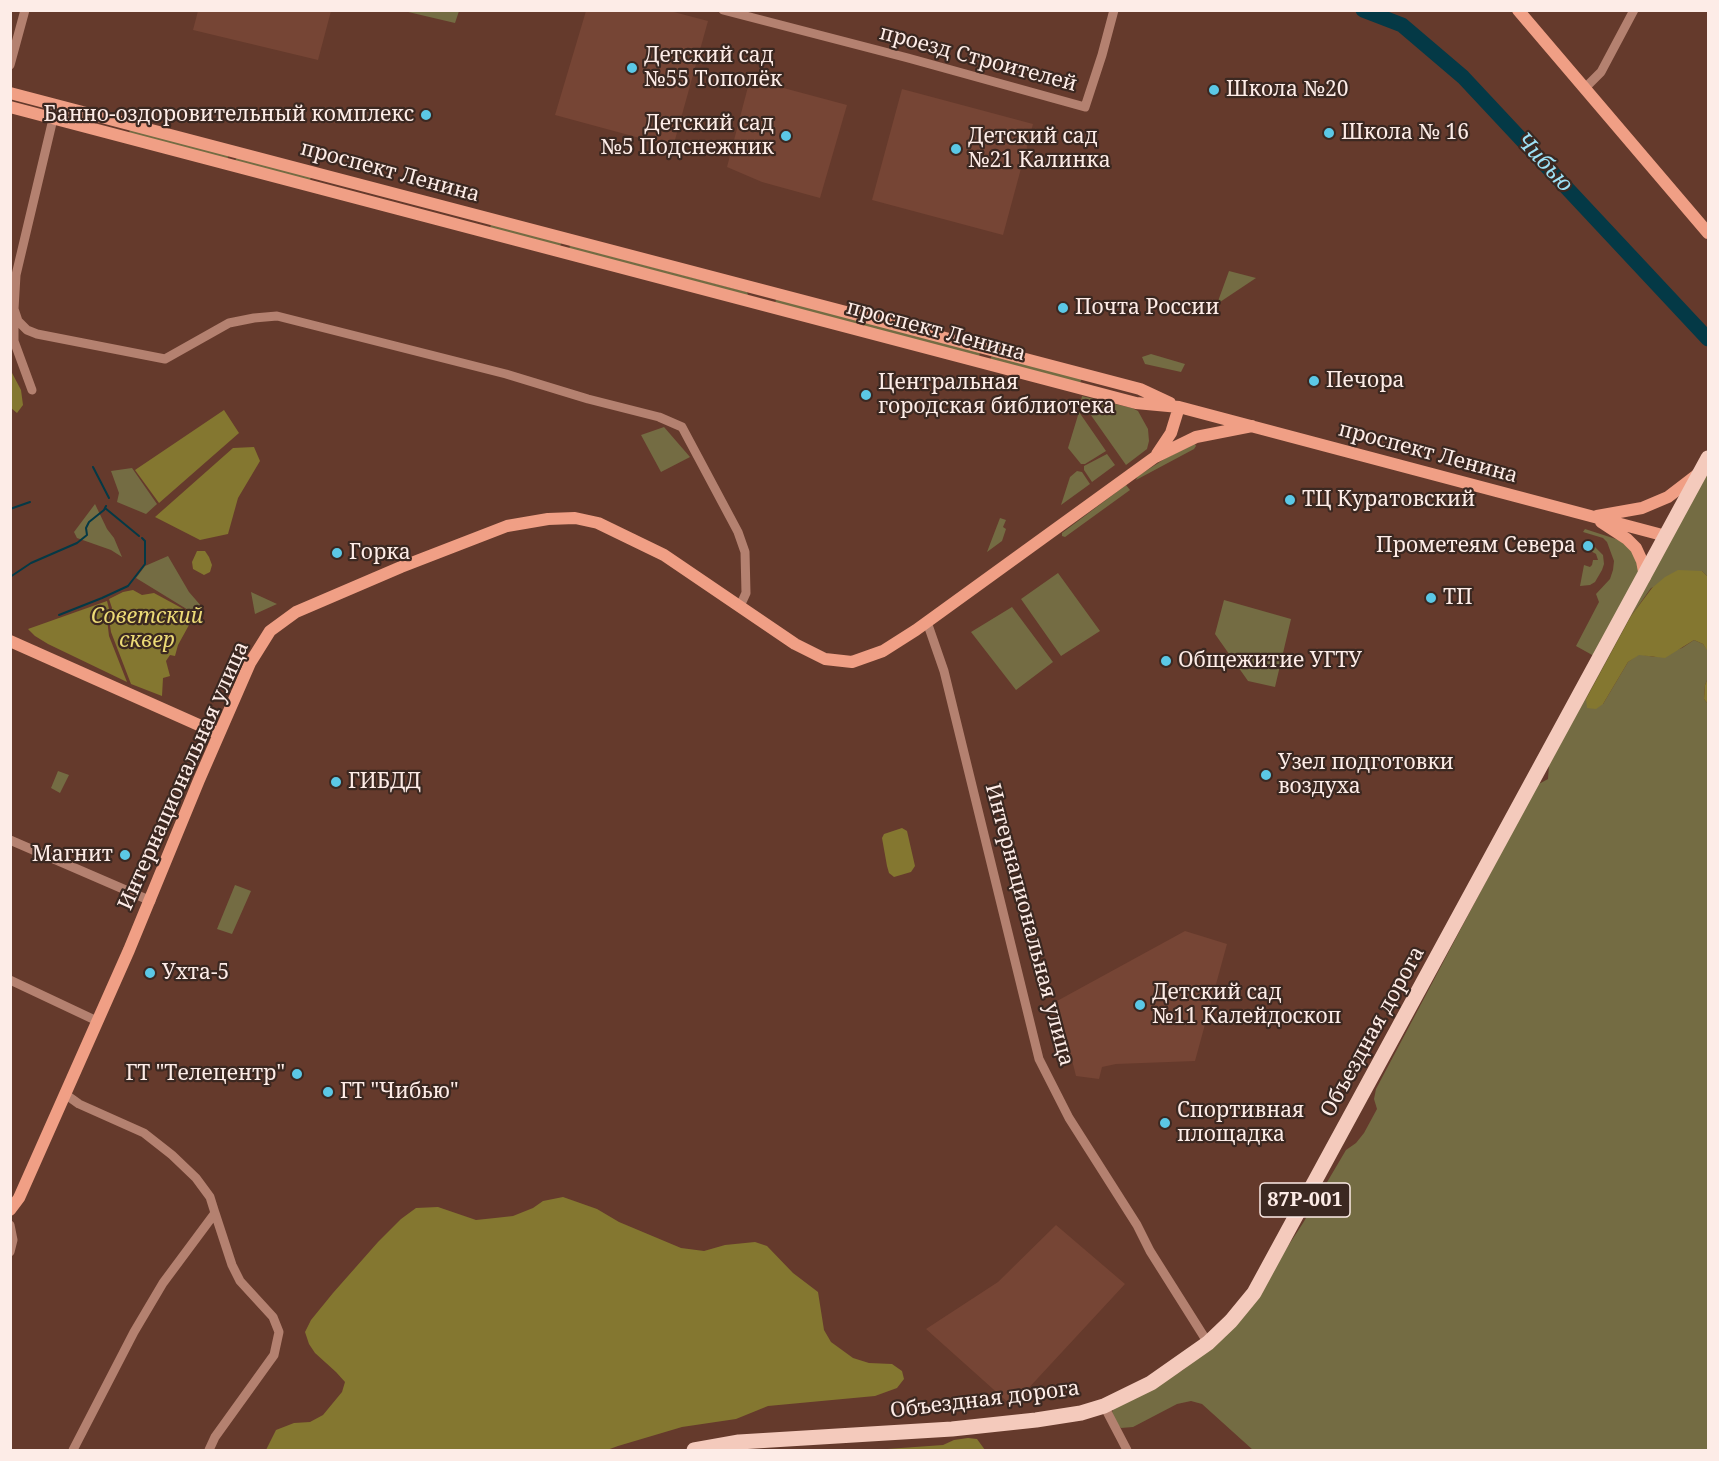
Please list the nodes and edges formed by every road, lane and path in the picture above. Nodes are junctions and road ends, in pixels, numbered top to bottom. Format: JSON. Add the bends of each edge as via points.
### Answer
{"nodes":[{"id":1,"x":25,"y":10,"type":"edge"},
{"id":2,"x":723,"y":10,"type":"edge"},
{"id":3,"x":1113,"y":10,"type":"edge"},
{"id":4,"x":1518,"y":10,"type":"edge"},
{"id":5,"x":1634,"y":10,"type":"edge"},
{"id":6,"x":10,"y":65,"type":"edge"},
{"id":7,"x":1585,"y":88,"type":"junction"},
{"id":8,"x":10,"y":93,"type":"edge"},
{"id":9,"x":10,"y":107,"type":"edge"},
{"id":10,"x":53,"y":119,"type":"junction"},
{"id":11,"x":1708,"y":233,"type":"edge"},
{"id":12,"x":759,"y":289,"type":"junction"},
{"id":13,"x":755,"y":303,"type":"junction"},
{"id":14,"x":14,"y":309,"type":"junction"},
{"id":15,"x":32,"y":390,"type":"dead end"},
{"id":16,"x":1179,"y":407,"type":"junction"},
{"id":17,"x":1252,"y":426,"type":"junction"},
{"id":18,"x":1155,"y":457,"type":"junction"},
{"id":19,"x":1705,"y":465,"type":"edge"},
{"id":20,"x":1593,"y":517,"type":"junction"},
{"id":21,"x":1666,"y":536,"type":"junction"},
{"id":22,"x":1645,"y":577,"type":"junction"},
{"id":23,"x":740,"y":606,"type":"junction"},
{"id":24,"x":927,"y":622,"type":"junction"},
{"id":25,"x":10,"y":641,"type":"edge"},
{"id":26,"x":219,"y":734,"type":"junction"},
{"id":27,"x":10,"y":840,"type":"edge"},
{"id":28,"x":151,"y":901,"type":"junction"},
{"id":29,"x":10,"y":980,"type":"edge"},
{"id":30,"x":97,"y":1021,"type":"junction"},
{"id":31,"x":65,"y":1094,"type":"junction"},
{"id":32,"x":10,"y":1210,"type":"edge"},
{"id":33,"x":215,"y":1213,"type":"junction"},
{"id":34,"x":10,"y":1225,"type":"edge"},
{"id":35,"x":10,"y":1252,"type":"edge"},
{"id":36,"x":1208,"y":1343,"type":"junction"},
{"id":37,"x":1104,"y":1406,"type":"junction"},
{"id":38,"x":73,"y":1450,"type":"edge"},
{"id":39,"x":208,"y":1450,"type":"edge"},
{"id":40,"x":694,"y":1450,"type":"edge"},
{"id":41,"x":1127,"y":1450,"type":"edge"}],
"edges":[{"from":1,"to":6,"type":"street"},
{"from":2,"to":3,"type":"street","name":"проезд Строителей","via":[[1085,106]]},
{"from":4,"to":7,"type":"main road"},
{"from":5,"to":7,"type":"street","via":[[1601,72]]},
{"from":7,"to":11,"type":"main road"},
{"from":8,"to":12,"type":"main road","name":"проспект Ленина"},
{"from":9,"to":10,"type":"main road","name":"проспект Ленина"},
{"from":10,"to":13,"type":"main road","name":"проспект Ленина"},
{"from":10,"to":14,"type":"street","via":[[16,275]]},
{"from":12,"to":13,"type":"main road"},
{"from":12,"to":16,"type":"main road","name":"проспект Ленина","via":[[1140,389]]},
{"from":13,"to":16,"type":"main road","name":"проспект Ленина","via":[[1136,403]]},
{"from":14,"to":15,"type":"street","via":[[14,341]]},
{"from":14,"to":23,"type":"street","via":[[18,321],[37,334],[165,359],[229,323],[278,316],[659,417],[682,427],[738,532],[745,552],[746,593]]},
{"from":16,"to":17,"type":"main road","name":"проспект Ленина"},
{"from":16,"to":18,"type":"main road","name":"Интернациональная улица","via":[[1171,433]]},
{"from":17,"to":18,"type":"main road","name":"Интернациональная улица","via":[[1196,437]]},
{"from":17,"to":20,"type":"main road","name":"проспект Ленина"},
{"from":18,"to":24,"type":"main road","name":"Интернациональная улица"},
{"from":19,"to":20,"type":"main road","via":[[1668,497],[1642,508]]},
{"from":19,"to":21,"type":"main road","number":"87Р-001"},
{"from":20,"to":21,"type":"main road","name":"проспект Ленина"},
{"from":20,"to":22,"type":"main road","via":[[1636,549]]},
{"from":21,"to":22,"type":"main road","number":"87Р-001"},
{"from":22,"to":36,"type":"main road","name":"Объездная дорога","number":"87Р-001","via":[[1254,1293]]},
{"from":23,"to":24,"type":"main road","name":"Интернациональная улица","via":[[795,644],[825,659],[852,662],[883,651]]},
{"from":23,"to":26,"type":"main road","name":"Интернациональная улица","via":[[664,555],[598,523],[575,518],[507,526],[296,612],[270,631],[250,663]]},
{"from":24,"to":36,"type":"street","name":"Интернациональная улица","via":[[944,671],[1039,1059],[1069,1118]]},
{"from":25,"to":26,"type":"main road"},
{"from":26,"to":28,"type":"main road","name":"Интернациональная улица"},
{"from":27,"to":28,"type":"street"},
{"from":28,"to":30,"type":"main road","name":"Интернациональная улица"},
{"from":29,"to":30,"type":"street"},
{"from":30,"to":31,"type":"main road","name":"Интернациональная улица"},
{"from":31,"to":32,"type":"main road","name":"Интернациональная улица"},
{"from":31,"to":33,"type":"street","via":[[144,1133],[172,1155],[196,1178],[210,1197]]},
{"from":33,"to":38,"type":"street","via":[[163,1283]]},
{"from":33,"to":39,"type":"street","via":[[240,1281],[273,1317],[279,1332],[274,1355]]},
{"from":34,"to":35,"type":"street"},
{"from":36,"to":37,"type":"main road","name":"Объездная дорога","number":"87Р-001","via":[[1150,1383]]},
{"from":37,"to":40,"type":"main road","name":"Объездная дорога","number":"87Р-001","via":[[1026,1422],[739,1442]]},
{"from":37,"to":41,"type":"street"}]}
